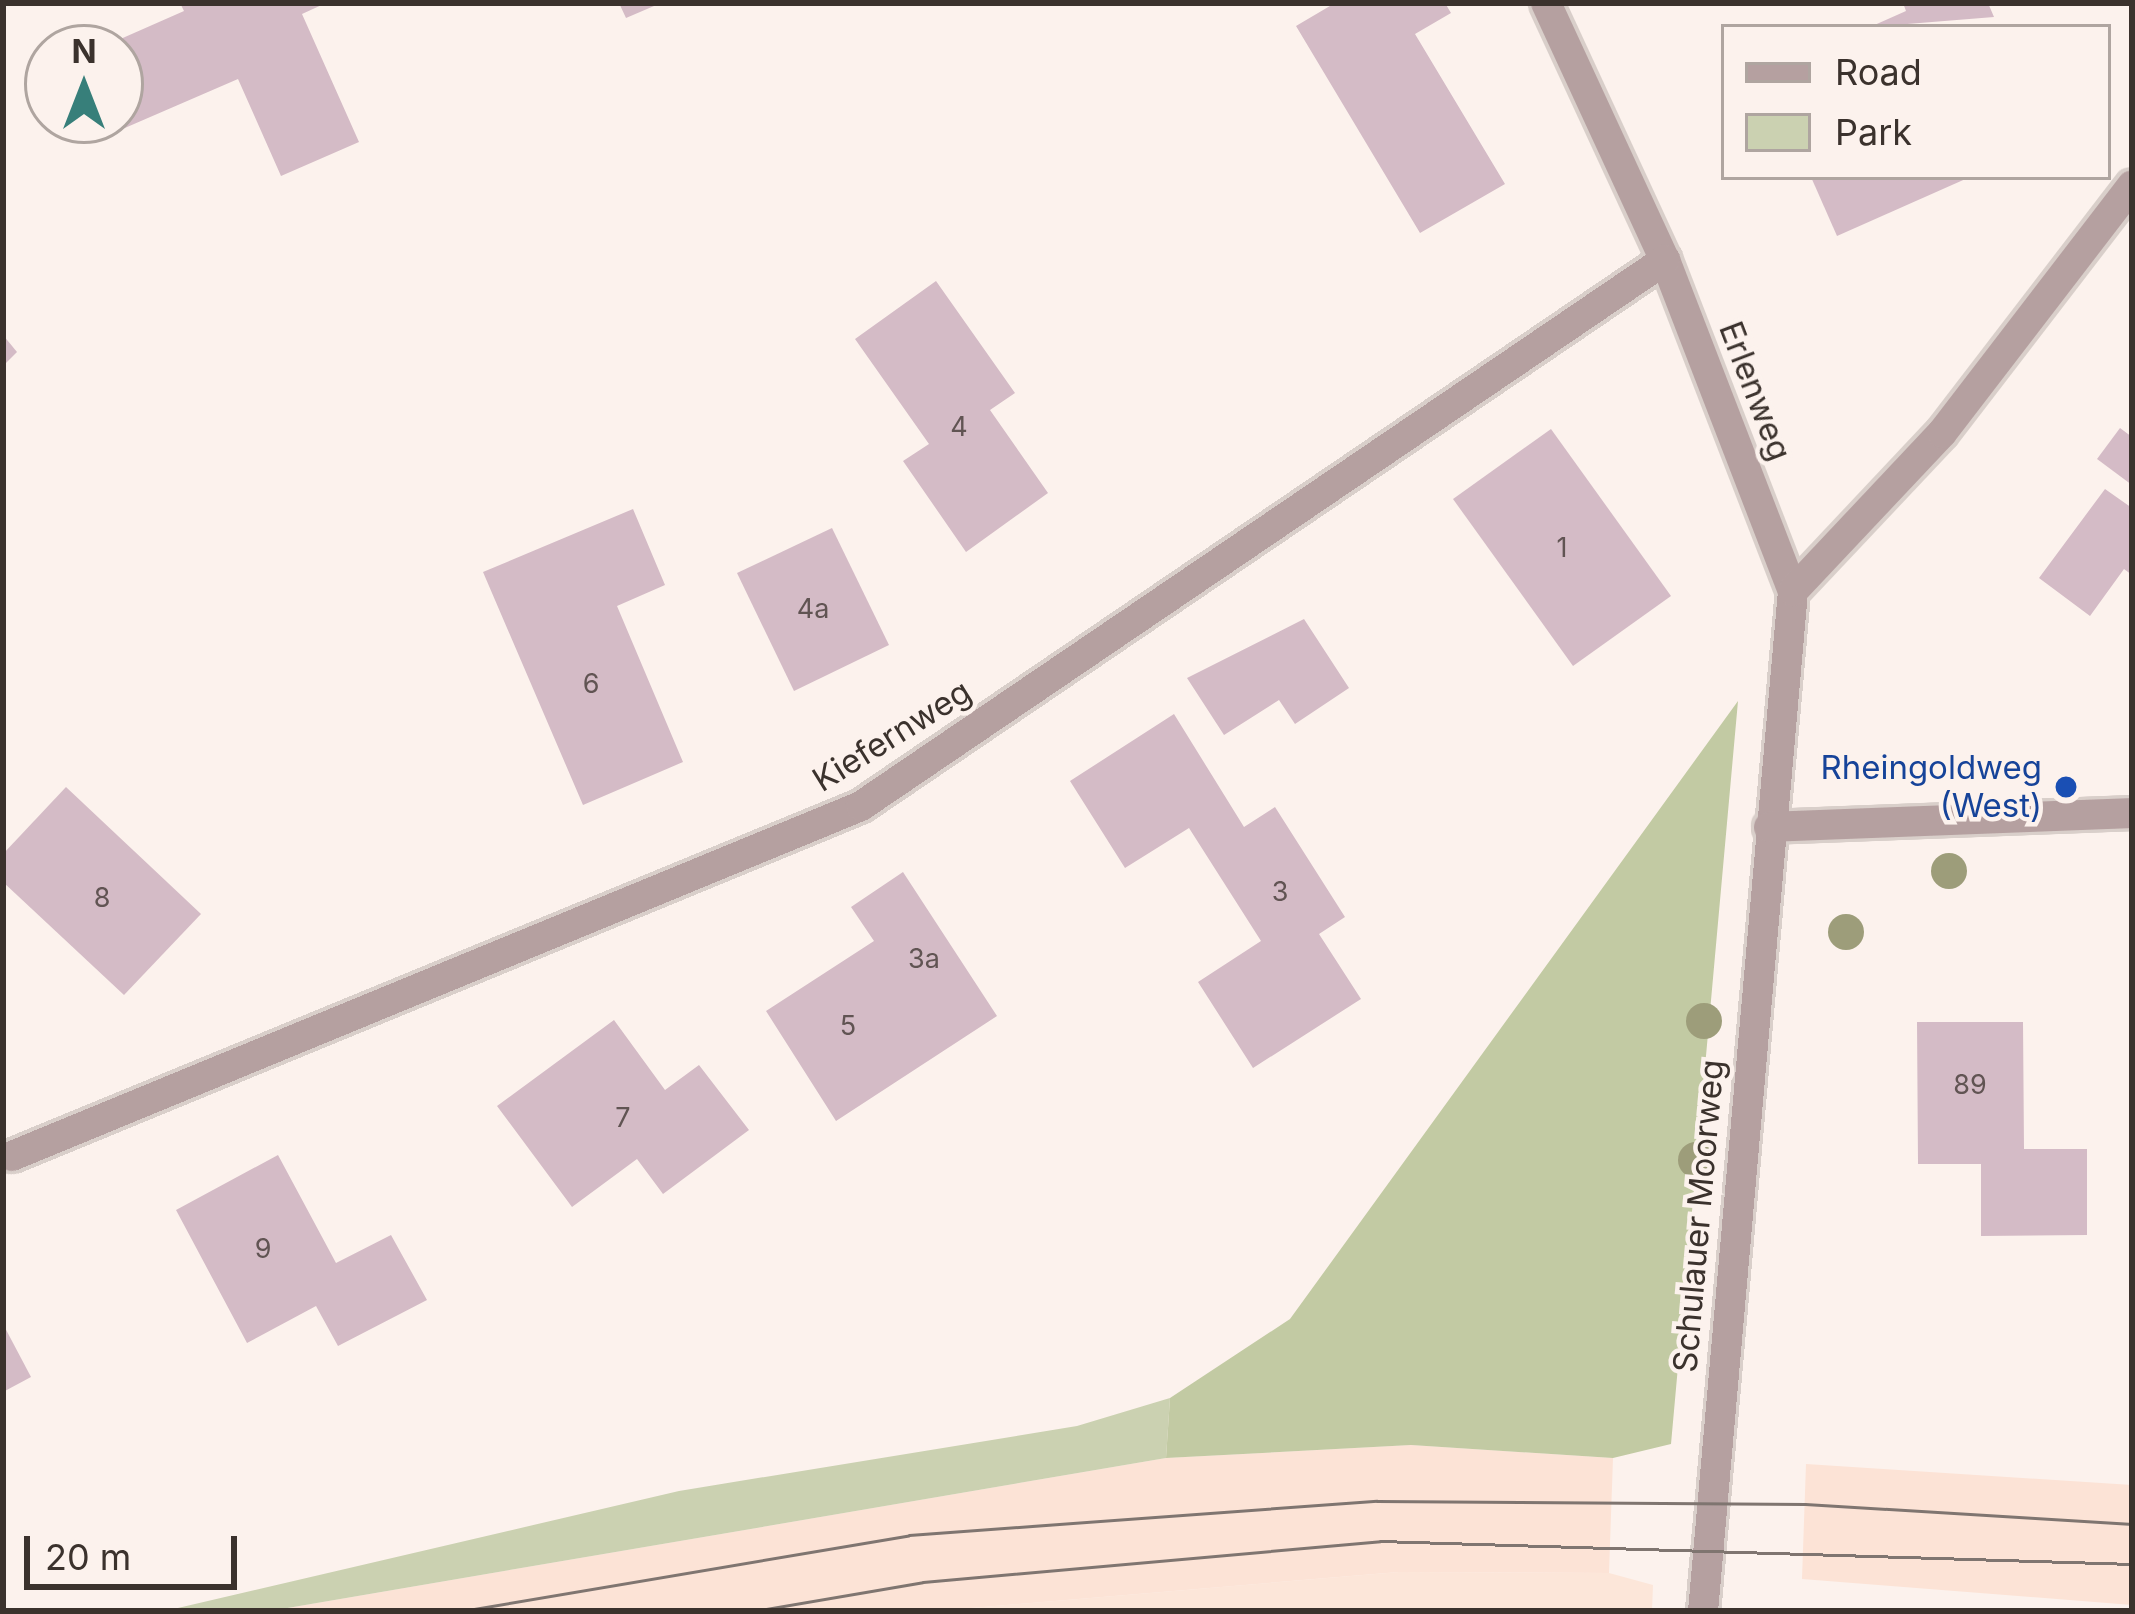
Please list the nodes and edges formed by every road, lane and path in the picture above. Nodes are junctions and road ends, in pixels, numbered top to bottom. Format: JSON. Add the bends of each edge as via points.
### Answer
{"nodes":[{"id":1,"x":1546,"y":3,"type":"edge"},
{"id":2,"x":2132,"y":185,"type":"edge"},
{"id":3,"x":1665,"y":260,"type":"junction"},
{"id":4,"x":1793,"y":591,"type":"junction"},
{"id":5,"x":2132,"y":813,"type":"edge"},
{"id":6,"x":1769,"y":827,"type":"junction"},
{"id":7,"x":12,"y":1156,"type":"dead end"},
{"id":8,"x":1703,"y":1611,"type":"edge"}],
"edges":[{"from":1,"to":3,"type":"street","name":"Erlenweg"},
{"from":2,"to":4,"type":"street","via":[[1942,433]]},
{"from":3,"to":4,"type":"street","name":"Erlenweg"},
{"from":3,"to":7,"type":"street","name":"Kiefernweg","via":[[861,806]]},
{"from":4,"to":6,"type":"street","name":"Erlenweg"},
{"from":5,"to":6,"type":"street"},
{"from":6,"to":8,"type":"street","name":"Schulauer Moorweg"}]}
